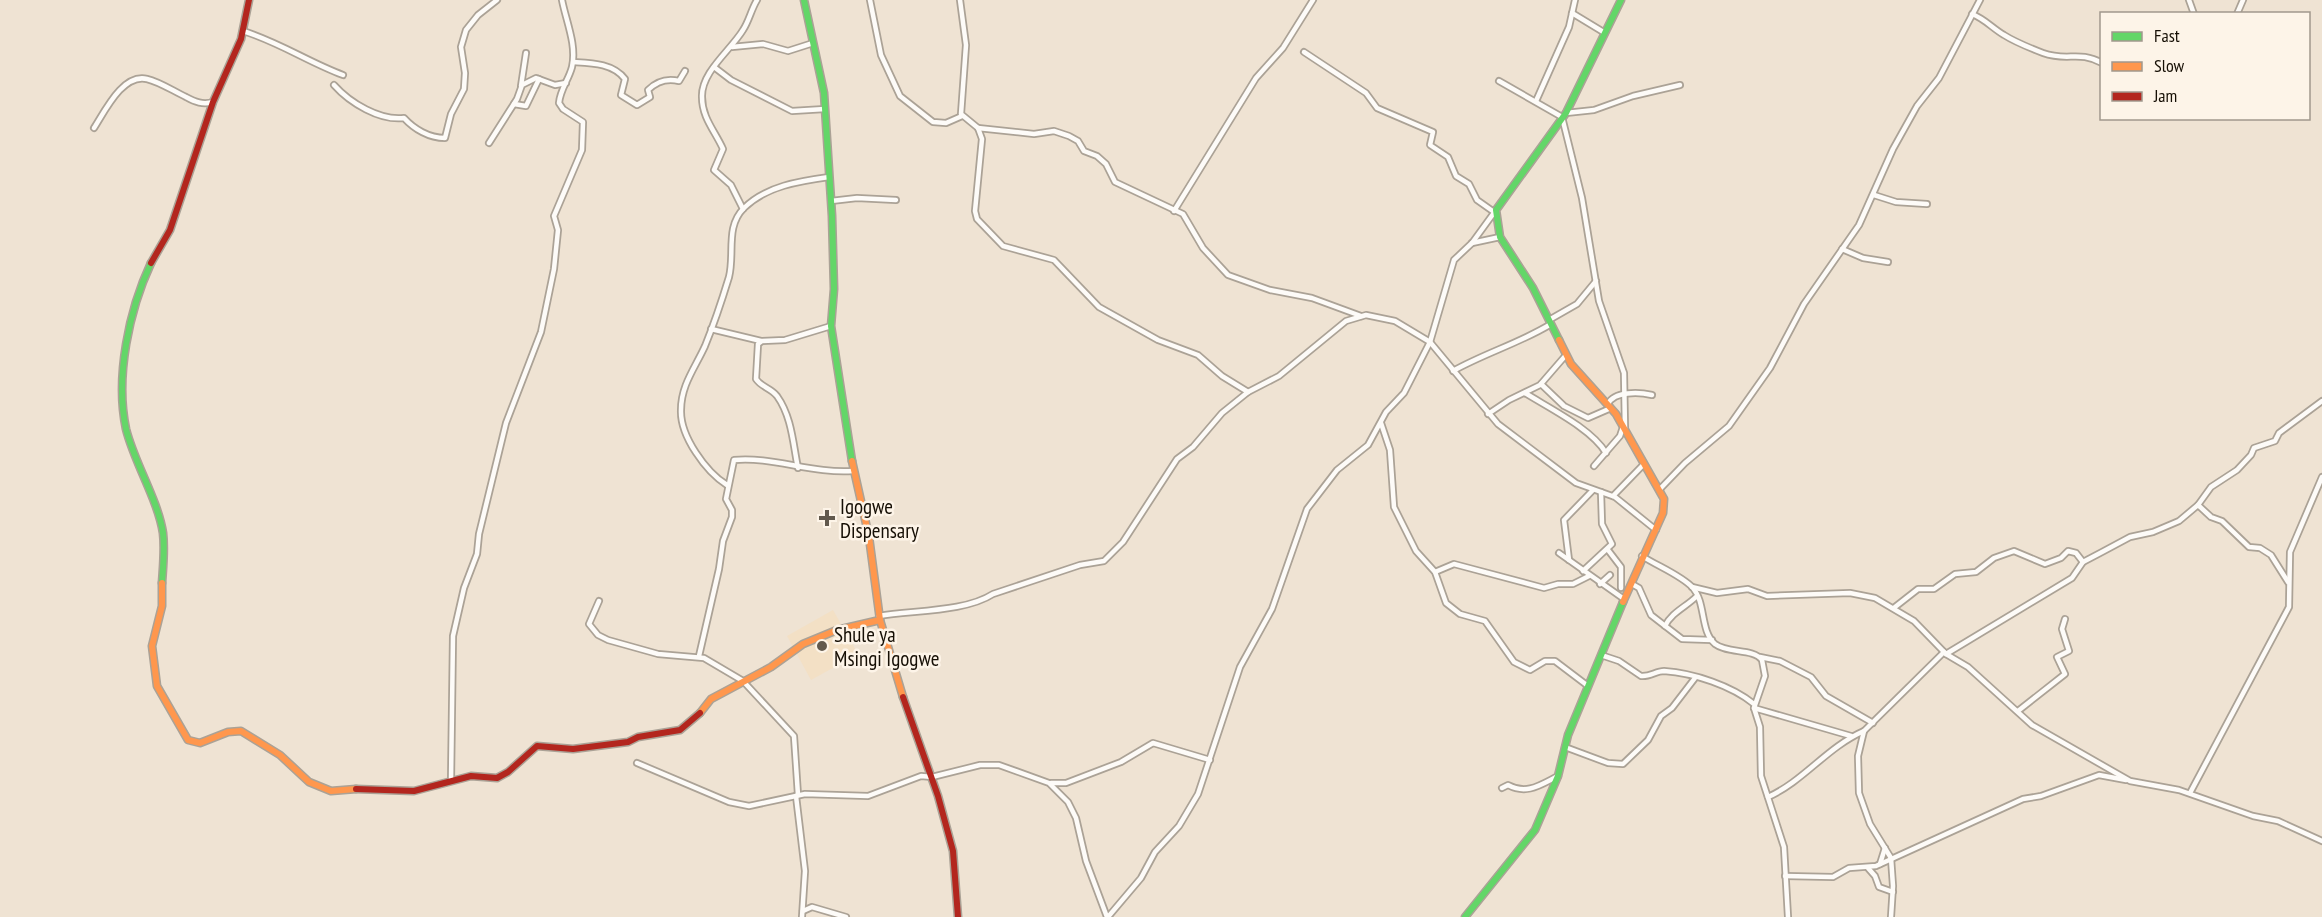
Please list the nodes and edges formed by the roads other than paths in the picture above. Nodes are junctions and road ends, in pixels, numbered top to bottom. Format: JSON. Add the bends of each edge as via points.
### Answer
{"nodes":[{"id":1,"x":249,"y":0,"type":"edge"},
{"id":2,"x":497,"y":0,"type":"edge"},
{"id":3,"x":562,"y":0,"type":"edge"},
{"id":4,"x":757,"y":0,"type":"edge"},
{"id":5,"x":804,"y":0,"type":"edge"},
{"id":6,"x":870,"y":0,"type":"edge"},
{"id":7,"x":960,"y":0,"type":"edge"},
{"id":8,"x":1313,"y":0,"type":"edge"},
{"id":9,"x":1575,"y":0,"type":"edge"},
{"id":10,"x":1621,"y":0,"type":"edge"},
{"id":11,"x":1980,"y":0,"type":"edge"},
{"id":12,"x":1572,"y":13,"type":"junction"},
{"id":13,"x":1972,"y":14,"type":"junction"},
{"id":14,"x":243,"y":31,"type":"junction"},
{"id":15,"x":1605,"y":33,"type":"junction"},
{"id":16,"x":813,"y":43,"type":"junction"},
{"id":17,"x":732,"y":47,"type":"junction"},
{"id":18,"x":1304,"y":52,"type":"dead end"},
{"id":19,"x":526,"y":53,"type":"dead end"},
{"id":20,"x":573,"y":62,"type":"junction"},
{"id":21,"x":2100,"y":62,"type":"edge"},
{"id":22,"x":714,"y":68,"type":"junction"},
{"id":23,"x":685,"y":71,"type":"dead end"},
{"id":24,"x":343,"y":75,"type":"dead end"},
{"id":25,"x":539,"y":79,"type":"junction"},
{"id":26,"x":1499,"y":81,"type":"dead end"},
{"id":27,"x":566,"y":83,"type":"junction"},
{"id":28,"x":334,"y":85,"type":"dead end"},
{"id":29,"x":1680,"y":85,"type":"dead end"},
{"id":30,"x":521,"y":86,"type":"junction"},
{"id":31,"x":1536,"y":101,"type":"junction"},
{"id":32,"x":213,"y":102,"type":"junction"},
{"id":33,"x":514,"y":104,"type":"junction"},
{"id":34,"x":825,"y":109,"type":"junction"},
{"id":35,"x":1564,"y":115,"type":"junction"},
{"id":36,"x":962,"y":116,"type":"junction"},
{"id":37,"x":94,"y":128,"type":"dead end"},
{"id":38,"x":978,"y":128,"type":"junction"},
{"id":39,"x":489,"y":143,"type":"dead end"},
{"id":40,"x":829,"y":177,"type":"junction"},
{"id":41,"x":1874,"y":195,"type":"junction"},
{"id":42,"x":896,"y":200,"type":"dead end"},
{"id":43,"x":831,"y":201,"type":"junction"},
{"id":44,"x":1927,"y":204,"type":"dead end"},
{"id":45,"x":743,"y":209,"type":"junction"},
{"id":46,"x":1174,"y":211,"type":"junction"},
{"id":47,"x":1495,"y":211,"type":"junction"},
{"id":48,"x":1500,"y":237,"type":"junction"},
{"id":49,"x":1472,"y":243,"type":"junction"},
{"id":50,"x":1842,"y":249,"type":"junction"},
{"id":51,"x":1888,"y":262,"type":"dead end"},
{"id":52,"x":1596,"y":281,"type":"junction"},
{"id":53,"x":1361,"y":316,"type":"junction"},
{"id":54,"x":1550,"y":322,"type":"junction"},
{"id":55,"x":831,"y":326,"type":"junction"},
{"id":56,"x":711,"y":329,"type":"junction"},
{"id":57,"x":762,"y":341,"type":"junction"},
{"id":58,"x":1430,"y":342,"type":"junction"},
{"id":59,"x":1566,"y":355,"type":"junction"},
{"id":60,"x":1454,"y":371,"type":"junction"},
{"id":61,"x":1541,"y":384,"type":"junction"},
{"id":62,"x":1248,"y":392,"type":"junction"},
{"id":63,"x":1526,"y":393,"type":"junction"},
{"id":64,"x":1625,"y":394,"type":"junction"},
{"id":65,"x":1652,"y":395,"type":"dead end"},
{"id":66,"x":2322,"y":401,"type":"edge"},
{"id":67,"x":1610,"y":403,"type":"junction"},
{"id":68,"x":1488,"y":414,"type":"junction"},
{"id":69,"x":1381,"y":423,"type":"junction"},
{"id":70,"x":1624,"y":426,"type":"junction"},
{"id":71,"x":1606,"y":453,"type":"junction"},
{"id":72,"x":1644,"y":464,"type":"junction"},
{"id":73,"x":1594,"y":466,"type":"dead end"},
{"id":74,"x":798,"y":468,"type":"junction"},
{"id":75,"x":853,"y":471,"type":"junction"},
{"id":76,"x":2322,"y":477,"type":"edge"},
{"id":77,"x":727,"y":485,"type":"junction"},
{"id":78,"x":1660,"y":489,"type":"junction"},
{"id":79,"x":1593,"y":490,"type":"junction"},
{"id":80,"x":1601,"y":492,"type":"junction"},
{"id":81,"x":1613,"y":496,"type":"junction"},
{"id":82,"x":2198,"y":505,"type":"junction"},
{"id":83,"x":1657,"y":531,"type":"junction"},
{"id":84,"x":1608,"y":550,"type":"junction"},
{"id":85,"x":1559,"y":553,"type":"dead end"},
{"id":86,"x":1642,"y":556,"type":"junction"},
{"id":87,"x":1569,"y":560,"type":"junction"},
{"id":88,"x":2083,"y":562,"type":"junction"},
{"id":89,"x":1583,"y":571,"type":"junction"},
{"id":90,"x":1435,"y":572,"type":"junction"},
{"id":91,"x":1611,"y":575,"type":"dead end"},
{"id":92,"x":1589,"y":576,"type":"junction"},
{"id":93,"x":1600,"y":584,"type":"junction"},
{"id":94,"x":2289,"y":584,"type":"junction"},
{"id":95,"x":1631,"y":585,"type":"junction"},
{"id":96,"x":1692,"y":586,"type":"junction"},
{"id":97,"x":1621,"y":588,"type":"junction"},
{"id":98,"x":1613,"y":592,"type":"junction"},
{"id":99,"x":1697,"y":596,"type":"junction"},
{"id":100,"x":1624,"y":599,"type":"junction"},
{"id":101,"x":599,"y":601,"type":"dead end"},
{"id":102,"x":1895,"y":607,"type":"junction"},
{"id":103,"x":880,"y":618,"type":"junction"},
{"id":104,"x":2066,"y":619,"type":"dead end"},
{"id":105,"x":1665,"y":626,"type":"junction"},
{"id":106,"x":1712,"y":640,"type":"junction"},
{"id":107,"x":1945,"y":653,"type":"junction"},
{"id":108,"x":1601,"y":655,"type":"junction"},
{"id":109,"x":699,"y":656,"type":"junction"},
{"id":110,"x":1760,"y":657,"type":"junction"},
{"id":111,"x":1695,"y":678,"type":"junction"},
{"id":112,"x":743,"y":681,"type":"junction"},
{"id":113,"x":1588,"y":686,"type":"junction"},
{"id":114,"x":1754,"y":706,"type":"junction"},
{"id":115,"x":2018,"y":711,"type":"junction"},
{"id":116,"x":1873,"y":723,"type":"junction"},
{"id":117,"x":1864,"y":731,"type":"junction"},
{"id":118,"x":1851,"y":736,"type":"junction"},
{"id":119,"x":1565,"y":747,"type":"junction"},
{"id":120,"x":1210,"y":760,"type":"junction"},
{"id":121,"x":638,"y":763,"type":"dead end"},
{"id":122,"x":1558,"y":776,"type":"junction"},
{"id":123,"x":932,"y":777,"type":"junction"},
{"id":124,"x":451,"y":781,"type":"junction"},
{"id":125,"x":2130,"y":781,"type":"junction"},
{"id":126,"x":1049,"y":783,"type":"junction"},
{"id":127,"x":1502,"y":788,"type":"dead end"},
{"id":128,"x":2190,"y":793,"type":"junction"},
{"id":129,"x":797,"y":796,"type":"junction"},
{"id":130,"x":1768,"y":797,"type":"junction"},
{"id":131,"x":2322,"y":841,"type":"edge"},
{"id":132,"x":1885,"y":848,"type":"junction"},
{"id":133,"x":1891,"y":858,"type":"junction"},
{"id":134,"x":1880,"y":864,"type":"junction"},
{"id":135,"x":1868,"y":868,"type":"junction"},
{"id":136,"x":1785,"y":876,"type":"junction"},
{"id":137,"x":1893,"y":892,"type":"junction"},
{"id":138,"x":803,"y":914,"type":"edge"},
{"id":139,"x":846,"y":917,"type":"edge"},
{"id":140,"x":958,"y":917,"type":"edge"},
{"id":141,"x":1108,"y":917,"type":"edge"},
{"id":142,"x":1465,"y":917,"type":"edge"},
{"id":143,"x":1788,"y":917,"type":"edge"},
{"id":144,"x":1891,"y":917,"type":"edge"}],
"edges":[{"from":1,"to":14,"type":"street"},
{"from":2,"to":28,"type":"street","via":[[466,30],[461,45],[464,89],[445,137],[429,135],[404,118],[374,114]]},
{"from":3,"to":20,"type":"street","via":[[572,36]]},
{"from":4,"to":17,"type":"street"},
{"from":5,"to":16,"type":"street"},
{"from":6,"to":36,"type":"street","via":[[881,55],[900,96],[933,122],[946,123]]},
{"from":7,"to":36,"type":"street","via":[[966,45]]},
{"from":8,"to":46,"type":"street","via":[[1283,48],[1256,78]]},
{"from":9,"to":12,"type":"street"},
{"from":10,"to":15,"type":"street"},
{"from":11,"to":13,"type":"street"},
{"from":12,"to":15,"type":"street"},
{"from":12,"to":31,"type":"street"},
{"from":13,"to":21,"type":"street","via":[[1990,22],[2006,36],[2046,54],[2068,59],[2082,55]]},
{"from":13,"to":41,"type":"street","via":[[1939,78],[1901,135]]},
{"from":14,"to":24,"type":"street"},
{"from":14,"to":32,"type":"street"},
{"from":15,"to":35,"type":"street"},
{"from":16,"to":17,"type":"street","via":[[788,51],[761,44]]},
{"from":16,"to":34,"type":"street"},
{"from":17,"to":22,"type":"street"},
{"from":18,"to":47,"type":"street","via":[[1366,93],[1377,108],[1433,132],[1430,144],[1448,157],[1456,176],[1469,184],[1478,200]]},
{"from":19,"to":30,"type":"street"},
{"from":20,"to":23,"type":"street","via":[[595,62],[619,73],[625,80],[621,95],[637,105],[650,97],[648,89],[663,80],[679,81]]},
{"from":20,"to":27,"type":"street"},
{"from":22,"to":34,"type":"street","via":[[792,111]]},
{"from":22,"to":45,"type":"street","via":[[702,96],[708,124],[723,149],[713,169],[731,185]]},
{"from":25,"to":27,"type":"street","via":[[555,85]]},
{"from":25,"to":30,"type":"street"},
{"from":25,"to":33,"type":"street","via":[[526,106]]},
{"from":26,"to":31,"type":"street"},
{"from":27,"to":124,"type":"street","via":[[560,103],[583,122],[583,146],[555,213],[558,232],[549,298],[525,379],[506,423],[477,554],[453,636]]},
{"from":29,"to":35,"type":"street"},
{"from":30,"to":33,"type":"street"},
{"from":31,"to":35,"type":"street"},
{"from":32,"to":37,"type":"street","via":[[197,102],[150,80],[136,79],[113,100]]},
{"from":32,"to":124,"type":"street","via":[[170,230],[139,290],[123,368],[126,428],[163,532],[162,606],[153,646],[158,690],[191,742],[241,731],[280,755],[321,789],[414,791]]},
{"from":33,"to":39,"type":"street"},
{"from":34,"to":40,"type":"street"},
{"from":35,"to":47,"type":"street"},
{"from":35,"to":52,"type":"street"},
{"from":36,"to":38,"type":"street"},
{"from":38,"to":46,"type":"street","via":[[1034,134],[1054,131],[1069,136],[1079,142],[1081,149],[1106,164],[1113,180]]},
{"from":38,"to":62,"type":"street","via":[[982,140],[976,216],[1000,243],[1054,260],[1099,307],[1158,340],[1198,355]]},
{"from":40,"to":43,"type":"street"},
{"from":40,"to":45,"type":"street","via":[[786,185]]},
{"from":41,"to":44,"type":"street","via":[[1896,202]]},
{"from":41,"to":50,"type":"street"},
{"from":42,"to":43,"type":"street"},
{"from":43,"to":55,"type":"street"},
{"from":45,"to":56,"type":"street","via":[[732,228],[733,258]]},
{"from":46,"to":53,"type":"street","via":[[1186,217],[1203,248],[1228,274]]},
{"from":47,"to":48,"type":"street"},
{"from":47,"to":49,"type":"street"},
{"from":48,"to":49,"type":"street"},
{"from":48,"to":54,"type":"street"},
{"from":49,"to":58,"type":"street","via":[[1454,260]]},
{"from":50,"to":51,"type":"street"},
{"from":50,"to":78,"type":"street","via":[[1804,304],[1770,368],[1729,426],[1684,463]]},
{"from":52,"to":54,"type":"street","via":[[1577,304]]},
{"from":52,"to":64,"type":"street","via":[[1624,373]]},
{"from":53,"to":58,"type":"street","via":[[1395,321]]},
{"from":53,"to":62,"type":"street","via":[[1346,321],[1279,376]]},
{"from":54,"to":59,"type":"street"},
{"from":54,"to":60,"type":"street","via":[[1533,335]]},
{"from":55,"to":57,"type":"street","via":[[785,340]]},
{"from":55,"to":75,"type":"street"},
{"from":56,"to":57,"type":"street"},
{"from":56,"to":77,"type":"street","via":[[683,392],[681,412],[685,430],[705,467]]},
{"from":57,"to":74,"type":"street","via":[[758,347],[756,379],[781,402],[791,427]]},
{"from":58,"to":60,"type":"street"},
{"from":58,"to":69,"type":"street","via":[[1404,393]]},
{"from":59,"to":61,"type":"street"},
{"from":59,"to":67,"type":"street","via":[[1578,375]]},
{"from":60,"to":68,"type":"street"},
{"from":61,"to":63,"type":"street"},
{"from":61,"to":67,"type":"street","via":[[1564,406],[1588,418]]},
{"from":62,"to":103,"type":"street","via":[[1222,412],[1193,447],[1177,459],[1123,542],[1104,561],[1071,568],[993,594],[986,600]]},
{"from":63,"to":68,"type":"street"},
{"from":63,"to":71,"type":"street","via":[[1581,429],[1601,444]]},
{"from":64,"to":65,"type":"street"},
{"from":64,"to":67,"type":"street"},
{"from":64,"to":70,"type":"street"},
{"from":66,"to":82,"type":"street","via":[[2279,433],[2275,441],[2254,448],[2234,473],[2207,490]]},
{"from":67,"to":70,"type":"street"},
{"from":68,"to":79,"type":"street","via":[[1565,476]]},
{"from":69,"to":90,"type":"street","via":[[1390,450],[1394,507],[1416,551]]},
{"from":69,"to":120,"type":"street","via":[[1368,445],[1323,485],[1303,517],[1272,609],[1239,667]]},
{"from":70,"to":71,"type":"street"},
{"from":70,"to":72,"type":"street"},
{"from":71,"to":73,"type":"street"},
{"from":72,"to":78,"type":"street"},
{"from":72,"to":81,"type":"street"},
{"from":74,"to":75,"type":"street"},
{"from":74,"to":77,"type":"street","via":[[734,460]]},
{"from":75,"to":103,"type":"street","via":[[870,537]]},
{"from":76,"to":94,"type":"street","via":[[2293,542]]},
{"from":77,"to":109,"type":"street","via":[[732,517],[723,541]]},
{"from":78,"to":83,"type":"street","via":[[1664,507]]},
{"from":79,"to":80,"type":"street"},
{"from":79,"to":87,"type":"street","via":[[1564,520]]},
{"from":80,"to":81,"type":"street"},
{"from":80,"to":84,"type":"street","via":[[1602,524],[1612,543]]},
{"from":81,"to":83,"type":"street"},
{"from":82,"to":88,"type":"street","via":[[2170,526],[2130,537]]},
{"from":82,"to":94,"type":"street","via":[[2249,547],[2271,555]]},
{"from":83,"to":86,"type":"street"},
{"from":84,"to":89,"type":"street"},
{"from":84,"to":97,"type":"street","via":[[1621,567]]},
{"from":85,"to":87,"type":"street"},
{"from":86,"to":95,"type":"street"},
{"from":86,"to":96,"type":"street"},
{"from":87,"to":89,"type":"street"},
{"from":88,"to":102,"type":"street","via":[[2072,552],[2045,564],[2014,550],[1994,558],[1976,572],[1955,574],[1934,590],[1918,589]]},
{"from":88,"to":107,"type":"street","via":[[2072,578]]},
{"from":89,"to":92,"type":"street"},
{"from":90,"to":92,"type":"street","via":[[1454,564],[1544,588],[1574,584]]},
{"from":90,"to":113,"type":"street","via":[[1448,606],[1485,621],[1518,665],[1530,670],[1555,661]]},
{"from":91,"to":93,"type":"street"},
{"from":92,"to":93,"type":"street"},
{"from":93,"to":98,"type":"street"},
{"from":94,"to":128,"type":"street","via":[[2290,599],[2284,617]]},
{"from":95,"to":97,"type":"street"},
{"from":95,"to":100,"type":"street"},
{"from":95,"to":105,"type":"street","via":[[1639,588],[1652,615]]},
{"from":96,"to":99,"type":"street"},
{"from":96,"to":102,"type":"street","via":[[1723,594],[1748,589],[1767,596],[1857,593]]},
{"from":97,"to":98,"type":"street"},
{"from":98,"to":100,"type":"street"},
{"from":99,"to":105,"type":"street","via":[[1672,614]]},
{"from":99,"to":106,"type":"street"},
{"from":100,"to":108,"type":"street"},
{"from":101,"to":109,"type":"street","via":[[589,620],[591,629],[601,637],[658,654]]},
{"from":102,"to":107,"type":"street","via":[[1926,631]]},
{"from":103,"to":112,"type":"street","via":[[812,639]]},
{"from":103,"to":123,"type":"street"},
{"from":104,"to":115,"type":"street","via":[[2062,629],[2069,651],[2057,657],[2065,674]]},
{"from":105,"to":106,"type":"street","via":[[1682,639]]},
{"from":106,"to":110,"type":"street","via":[[1723,648]]},
{"from":107,"to":115,"type":"street","via":[[1968,667]]},
{"from":107,"to":116,"type":"street"},
{"from":108,"to":111,"type":"street","via":[[1641,676],[1663,671]]},
{"from":108,"to":113,"type":"street"},
{"from":109,"to":112,"type":"street"},
{"from":110,"to":114,"type":"street","via":[[1765,676]]},
{"from":110,"to":116,"type":"street","via":[[1780,661],[1811,677],[1826,696]]},
{"from":111,"to":114,"type":"street","via":[[1737,692]]},
{"from":111,"to":119,"type":"street","via":[[1623,764],[1608,763]]},
{"from":112,"to":124,"type":"street","via":[[711,699],[680,730],[628,742],[566,749],[537,746],[502,776],[471,776]]},
{"from":112,"to":129,"type":"street","via":[[794,736]]},
{"from":113,"to":119,"type":"street"},
{"from":114,"to":118,"type":"street"},
{"from":114,"to":130,"type":"street","via":[[1760,727],[1761,776]]},
{"from":115,"to":125,"type":"street","via":[[2032,725]]},
{"from":116,"to":117,"type":"street"},
{"from":117,"to":118,"type":"street"},
{"from":117,"to":132,"type":"street","via":[[1858,756],[1859,793],[1870,824]]},
{"from":118,"to":130,"type":"street","via":[[1783,790]]},
{"from":119,"to":122,"type":"street"},
{"from":120,"to":126,"type":"street","via":[[1153,743],[1121,762],[1072,781]]},
{"from":120,"to":141,"type":"street","via":[[1198,795],[1185,817]]},
{"from":121,"to":129,"type":"street","via":[[740,806]]},
{"from":122,"to":127,"type":"street","via":[[1536,788]]},
{"from":122,"to":142,"type":"street","via":[[1532,834]]},
{"from":123,"to":126,"type":"street","via":[[993,764]]},
{"from":123,"to":129,"type":"street","via":[[921,776],[868,796]]},
{"from":123,"to":140,"type":"street","via":[[953,851]]},
{"from":125,"to":128,"type":"street"},
{"from":125,"to":133,"type":"street","via":[[2099,776],[2023,799]]},
{"from":126,"to":141,"type":"street","via":[[1073,808],[1086,861]]},
{"from":128,"to":131,"type":"street","via":[[2278,821]]},
{"from":129,"to":138,"type":"street","via":[[805,871]]},
{"from":130,"to":136,"type":"street","via":[[1784,847]]},
{"from":132,"to":133,"type":"street"},
{"from":132,"to":134,"type":"street"},
{"from":133,"to":134,"type":"street"},
{"from":133,"to":137,"type":"street"},
{"from":134,"to":135,"type":"street"},
{"from":135,"to":136,"type":"street","via":[[1849,868],[1838,876],[1824,878]]},
{"from":135,"to":137,"type":"street","via":[[1879,887]]},
{"from":136,"to":143,"type":"street"},
{"from":137,"to":144,"type":"street"},
{"from":138,"to":139,"type":"street","via":[[812,907]]}]}
